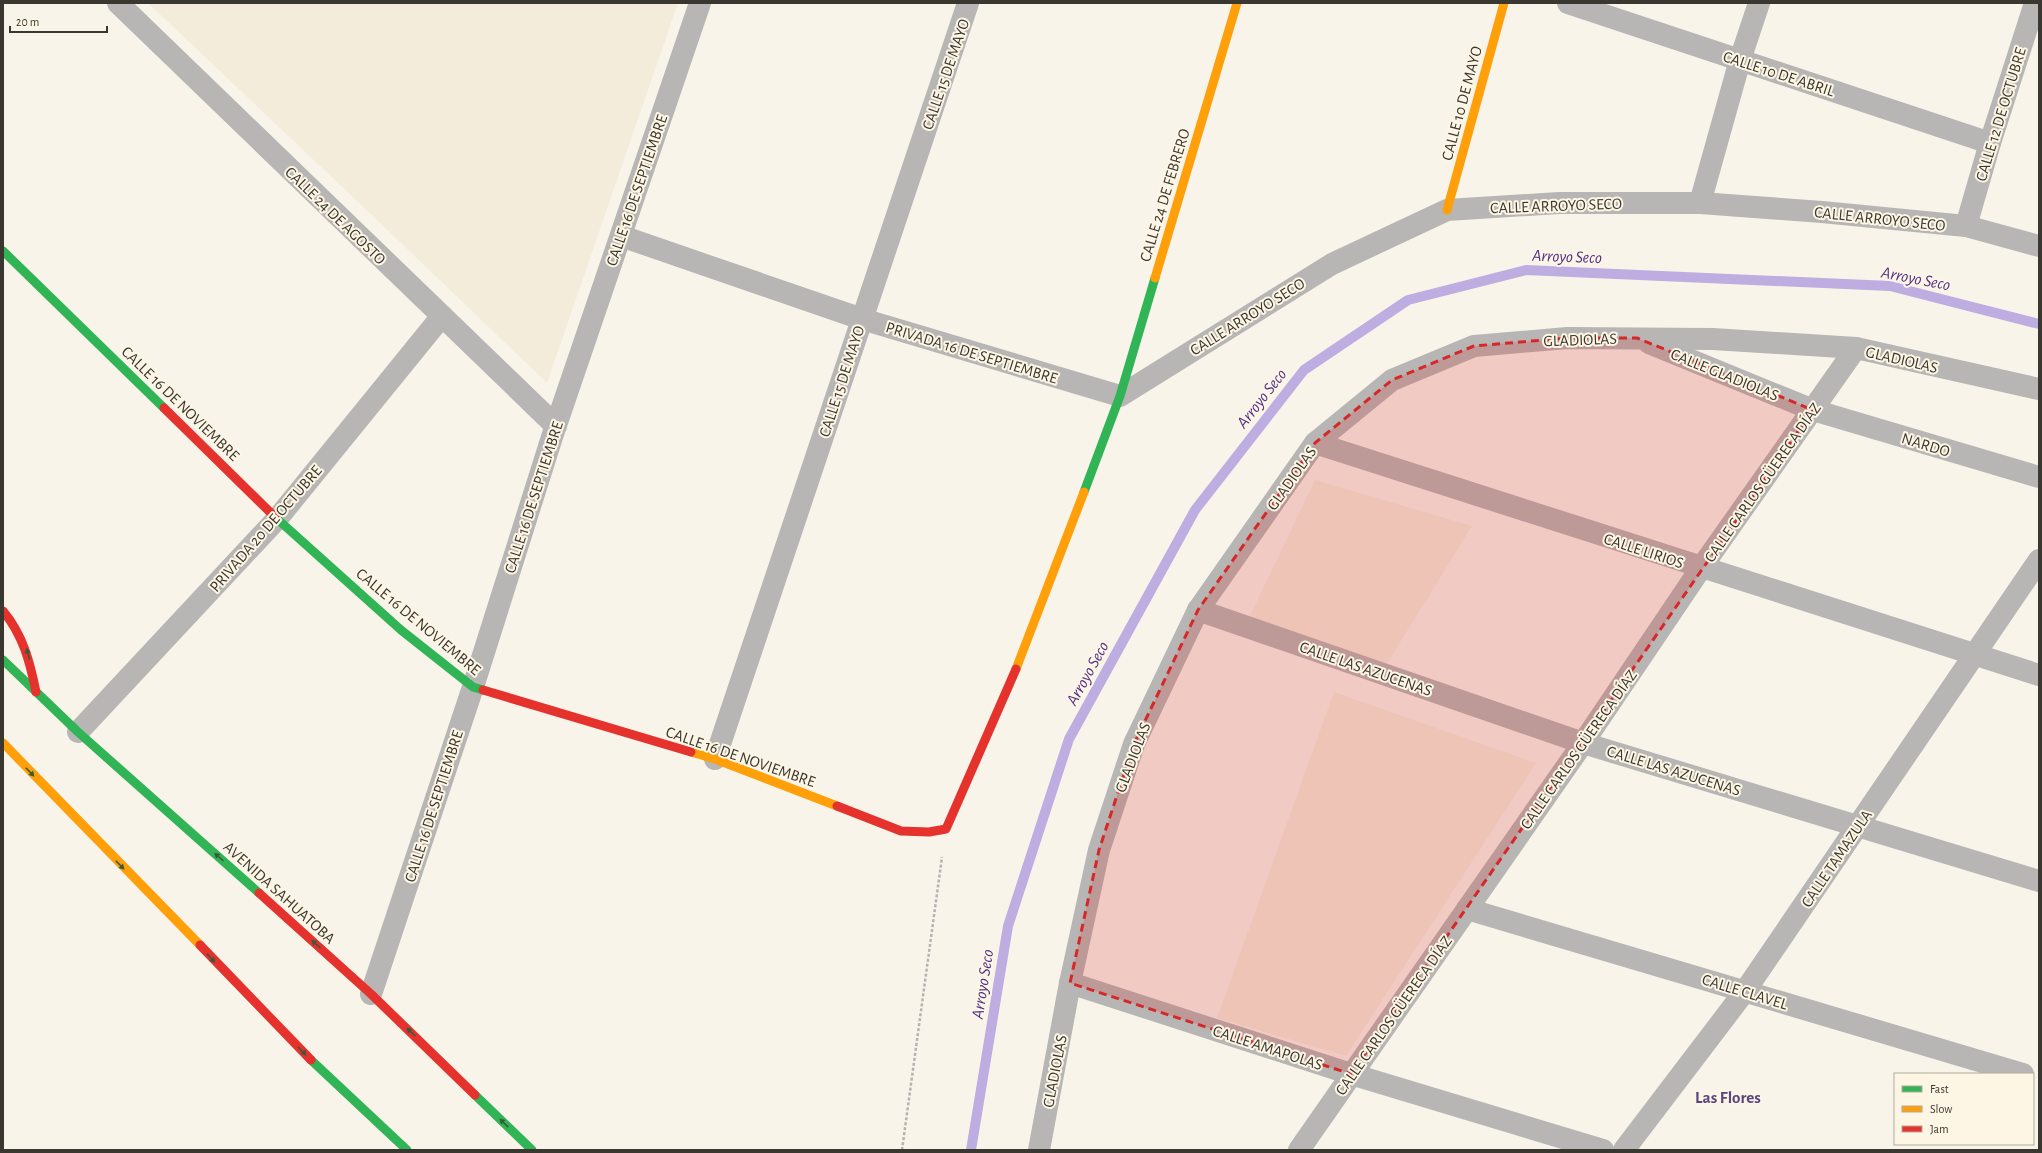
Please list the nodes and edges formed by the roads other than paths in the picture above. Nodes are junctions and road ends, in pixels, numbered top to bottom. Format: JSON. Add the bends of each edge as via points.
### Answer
{"nodes":[{"id":1,"x":118,"y":3,"type":"edge"},
{"id":2,"x":700,"y":3,"type":"edge"},
{"id":3,"x":968,"y":3,"type":"edge"},
{"id":4,"x":1238,"y":3,"type":"edge"},
{"id":5,"x":1504,"y":3,"type":"edge"},
{"id":6,"x":1568,"y":3,"type":"edge"},
{"id":7,"x":1759,"y":3,"type":"edge"},
{"id":8,"x":2035,"y":3,"type":"edge"},
{"id":9,"x":1740,"y":60,"type":"junction"},
{"id":10,"x":1990,"y":143,"type":"junction"},
{"id":11,"x":1700,"y":203,"type":"junction"},
{"id":12,"x":1447,"y":210,"type":"junction"},
{"id":13,"x":1966,"y":226,"type":"junction"},
{"id":14,"x":620,"y":236,"type":"junction"},
{"id":15,"x":2039,"y":246,"type":"edge"},
{"id":16,"x":3,"y":251,"type":"edge"},
{"id":17,"x":442,"y":316,"type":"junction"},
{"id":18,"x":862,"y":319,"type":"junction"},
{"id":19,"x":1637,"y":338,"type":"junction"},
{"id":20,"x":1856,"y":348,"type":"junction"},
{"id":21,"x":2039,"y":389,"type":"edge"},
{"id":22,"x":1120,"y":396,"type":"junction"},
{"id":23,"x":1814,"y":410,"type":"junction"},
{"id":24,"x":556,"y":426,"type":"junction"},
{"id":25,"x":1315,"y":443,"type":"junction"},
{"id":26,"x":2039,"y":478,"type":"edge"},
{"id":27,"x":278,"y":518,"type":"junction"},
{"id":28,"x":2039,"y":560,"type":"edge"},
{"id":29,"x":1700,"y":568,"type":"junction"},
{"id":30,"x":3,"y":610,"type":"edge"},
{"id":31,"x":1198,"y":610,"type":"junction"},
{"id":32,"x":1973,"y":654,"type":"junction"},
{"id":33,"x":3,"y":660,"type":"edge"},
{"id":34,"x":2039,"y":675,"type":"edge"},
{"id":35,"x":472,"y":687,"type":"junction"},
{"id":36,"x":36,"y":692,"type":"junction"},
{"id":37,"x":78,"y":732,"type":"junction"},
{"id":38,"x":3,"y":743,"type":"edge"},
{"id":39,"x":1583,"y":743,"type":"junction"},
{"id":40,"x":715,"y":759,"type":"junction"},
{"id":41,"x":1859,"y":826,"type":"junction"},
{"id":42,"x":2039,"y":881,"type":"edge"},
{"id":43,"x":1467,"y":909,"type":"junction"},
{"id":44,"x":1070,"y":983,"type":"junction"},
{"id":45,"x":1745,"y":992,"type":"junction"},
{"id":46,"x":371,"y":994,"type":"junction"},
{"id":47,"x":2020,"y":1073,"type":"edge"},
{"id":48,"x":1352,"y":1074,"type":"junction"},
{"id":49,"x":407,"y":1150,"type":"edge"},
{"id":50,"x":532,"y":1150,"type":"edge"},
{"id":51,"x":1039,"y":1150,"type":"edge"},
{"id":52,"x":1299,"y":1150,"type":"edge"},
{"id":53,"x":1603,"y":1150,"type":"edge"},
{"id":54,"x":1624,"y":1150,"type":"edge"}],
"edges":[{"from":1,"to":17,"type":"street","name":"CALLE 24 DE AGOSTO"},
{"from":2,"to":14,"type":"street","name":"CALLE 16 DE SEPTIEMBRE"},
{"from":3,"to":18,"type":"street","name":"CALLE 15 DE MAYO"},
{"from":4,"to":22,"type":"street","name":"CALLE 24 DE FEBRERO"},
{"from":5,"to":12,"type":"street","name":"CALLE 10 DE MAYO"},
{"from":6,"to":9,"type":"street","name":"CALLE 10 DE ABRIL"},
{"from":7,"to":9,"type":"street"},
{"from":8,"to":10,"type":"street","name":"CALLE 12 DE OCTUBRE"},
{"from":9,"to":10,"type":"street","name":"CALLE 10 DE ABRIL"},
{"from":9,"to":11,"type":"street"},
{"from":10,"to":13,"type":"street","name":"CALLE 12 DE OCTUBRE"},
{"from":11,"to":12,"type":"street","name":"CALLE ARROYO SECO","via":[[1560,202]]},
{"from":11,"to":13,"type":"street","name":"CALLE ARROYO SECO"},
{"from":12,"to":22,"type":"street","name":"CALLE ARROYO SECO","via":[[1332,264]]},
{"from":13,"to":15,"type":"street","name":"CALLE ARROYO SECO"},
{"from":14,"to":18,"type":"street","name":"PRIVADA 16 DE SEPTIEMBRE"},
{"from":14,"to":24,"type":"street","name":"CALLE 16 DE SEPTIEMBRE"},
{"from":16,"to":27,"type":"street","name":"CALLE 16 DE NOVIEMBRE"},
{"from":17,"to":24,"type":"street","name":"CALLE 24 DE AGOSTO"},
{"from":17,"to":27,"type":"street","name":"PRIVADA 20 DE OCTUBRE"},
{"from":18,"to":22,"type":"street","name":"PRIVADA 16 DE SEPTIEMBRE"},
{"from":18,"to":40,"type":"street","name":"CALLE 15 DE MAYO"},
{"from":19,"to":20,"type":"street","name":"GLADIOLAS","via":[[1713,339]]},
{"from":19,"to":23,"type":"street","name":"CALLE GLADIOLAS"},
{"from":19,"to":25,"type":"street","name":"GLADIOLAS","via":[[1567,338],[1474,346],[1392,380]]},
{"from":20,"to":21,"type":"street","name":"GLADIOLAS"},
{"from":20,"to":23,"type":"street","name":"CALLE CARLOS GÜERECA DÍAZ"},
{"from":22,"to":40,"type":"street","name":"CALLE 16 DE NOVIEMBRE","via":[[1001,706],[946,829],[929,832],[901,831]]},
{"from":23,"to":26,"type":"street","name":"NARDO"},
{"from":23,"to":29,"type":"street","name":"CALLE CARLOS GÜERECA DÍAZ"},
{"from":24,"to":35,"type":"street","name":"CALLE 16 DE SEPTIEMBRE"},
{"from":25,"to":29,"type":"street","name":"CALLE LIRIOS"},
{"from":25,"to":31,"type":"street","name":"GLADIOLAS"},
{"from":27,"to":35,"type":"street","name":"CALLE 16 DE NOVIEMBRE","via":[[401,630]]},
{"from":27,"to":37,"type":"street","name":"PRIVADA 20 DE OCTUBRE"},
{"from":28,"to":32,"type":"street","name":"CALLE TAMAZULA"},
{"from":29,"to":32,"type":"street","name":"CALLE LIRIOS"},
{"from":29,"to":39,"type":"street","name":"CALLE CARLOS GÜERECA DÍAZ"},
{"from":36,"to":30,"type":"street","one_way":true,"via":[[27,648]]},
{"from":31,"to":39,"type":"street","name":"CALLE LAS AZUCENAS"},
{"from":31,"to":44,"type":"street","name":"GLADIOLAS","via":[[1134,744],[1099,850]]},
{"from":32,"to":34,"type":"street","name":"CALLE LIRIOS"},
{"from":32,"to":41,"type":"street","name":"CALLE TAMAZULA"},
{"from":33,"to":36,"type":"street","name":"AVENIDA SAHUATOBA"},
{"from":35,"to":40,"type":"street","name":"CALLE 16 DE NOVIEMBRE"},
{"from":35,"to":46,"type":"street","name":"CALLE 16 DE SEPTIEMBRE"},
{"from":36,"to":37,"type":"street","name":"AVENIDA SAHUATOBA"},
{"from":46,"to":37,"type":"street","name":"AVENIDA SAHUATOBA","one_way":true},
{"from":38,"to":49,"type":"street","one_way":true,"via":[[304,1054]]},
{"from":39,"to":41,"type":"street","name":"CALLE LAS AZUCENAS"},
{"from":39,"to":43,"type":"street","name":"CALLE CARLOS GÜERECA DÍAZ"},
{"from":41,"to":42,"type":"street","name":"CALLE LAS AZUCENAS"},
{"from":41,"to":45,"type":"street","name":"CALLE TAMAZULA"},
{"from":43,"to":45,"type":"street","name":"CALLE CLAVEL"},
{"from":43,"to":48,"type":"street","name":"CALLE CARLOS GÜERECA DÍAZ"},
{"from":44,"to":48,"type":"street","name":"CALLE AMAPOLAS"},
{"from":44,"to":51,"type":"street","name":"GLADIOLAS"},
{"from":45,"to":47,"type":"street","name":"CALLE CLAVEL"},
{"from":45,"to":54,"type":"street","name":"CALLE TAMAZULA"},
{"from":50,"to":46,"type":"street","name":"AVENIDA SAHUATOBA","one_way":true},
{"from":48,"to":52,"type":"street","name":"CALLE CARLOS GÜERECA DÍAZ"},
{"from":48,"to":53,"type":"street","name":"CALLE AMAPOLAS"}]}
